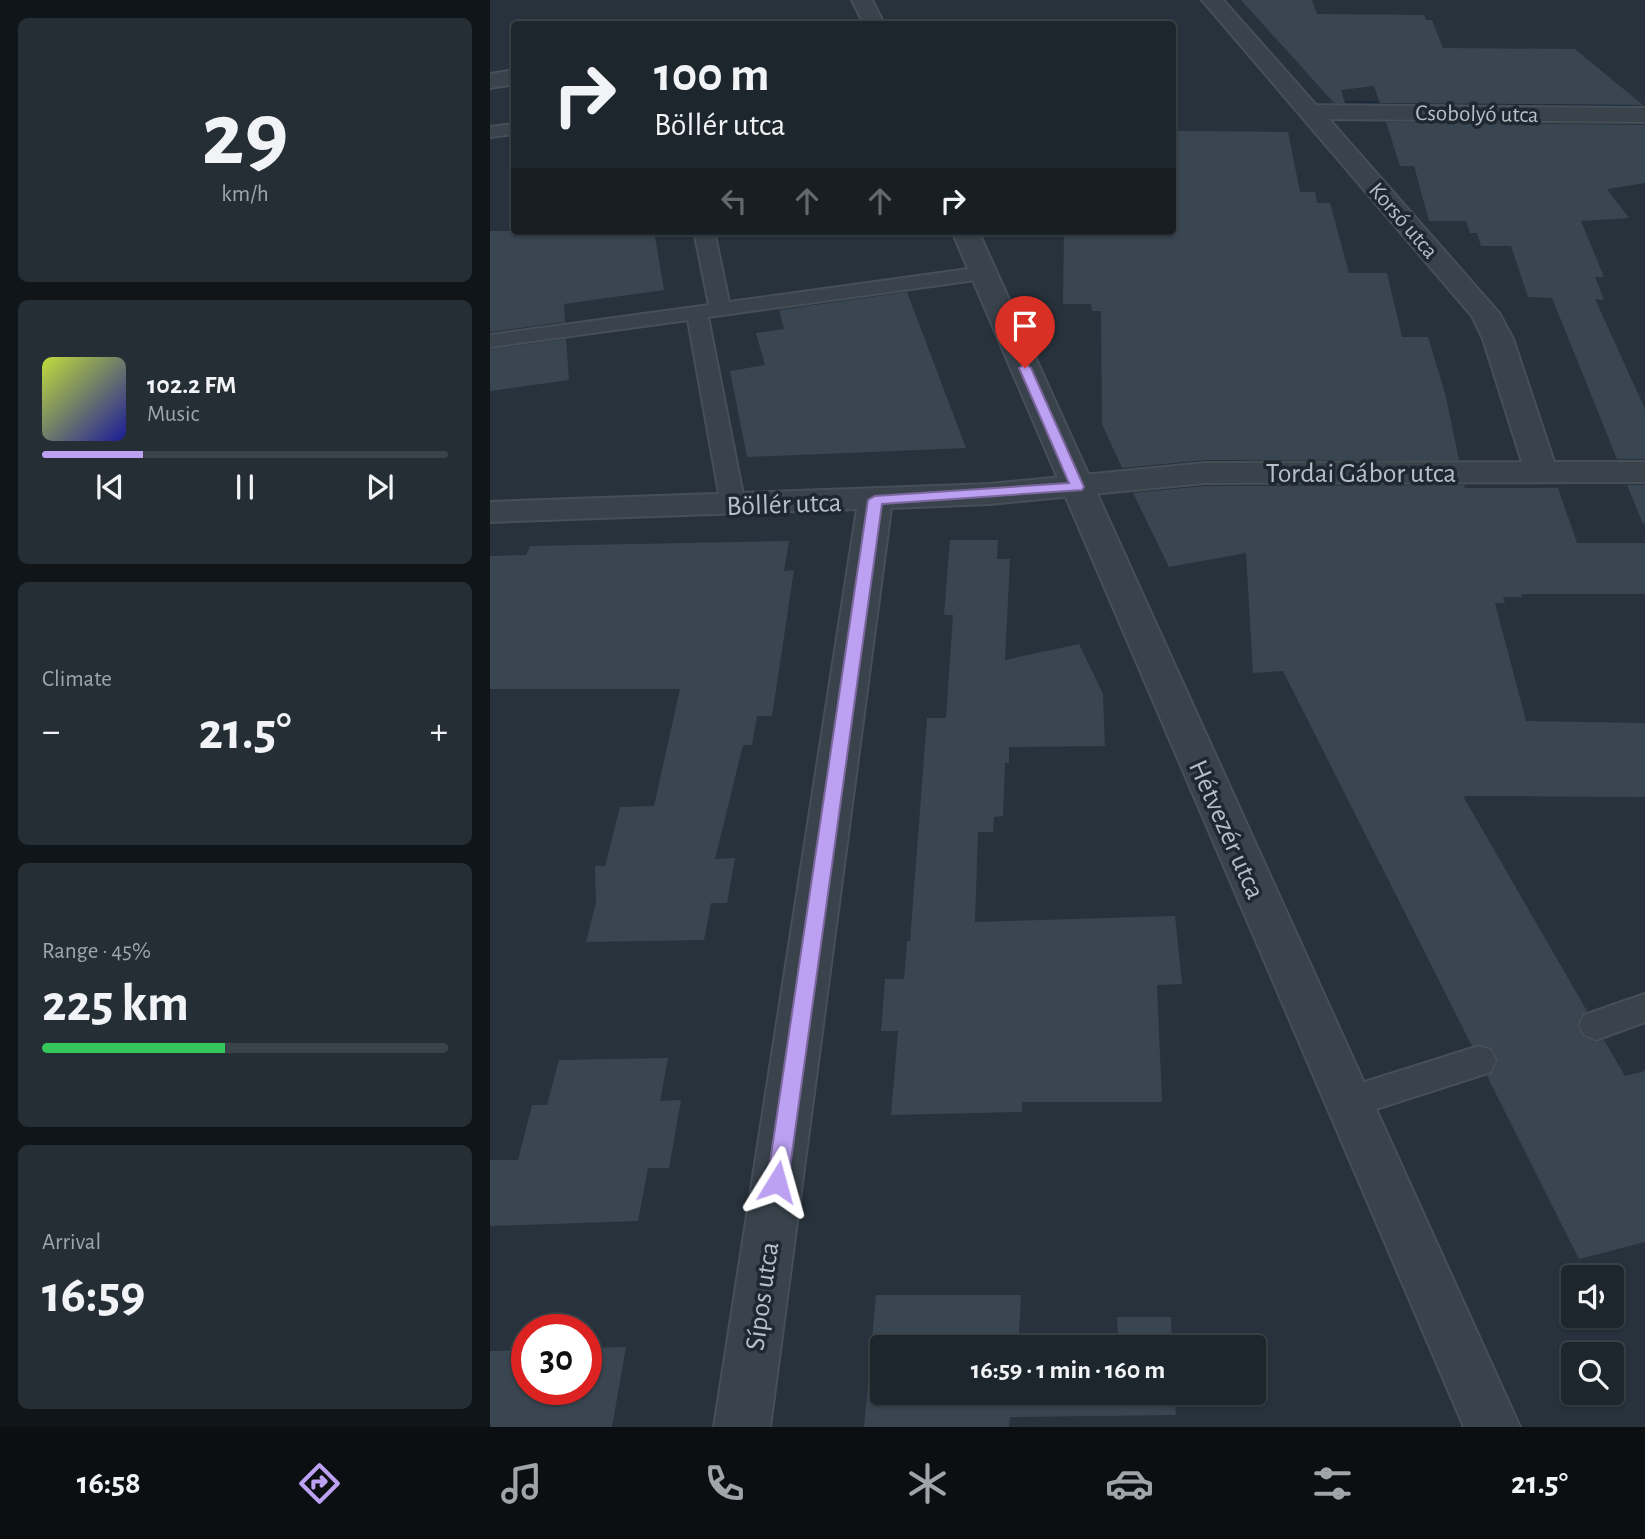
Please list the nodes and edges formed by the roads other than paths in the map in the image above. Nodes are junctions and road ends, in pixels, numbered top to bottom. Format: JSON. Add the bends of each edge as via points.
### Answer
{"nodes":[{"id":1,"x":862,"y":0,"type":"edge"},
{"id":2,"x":1212,"y":0,"type":"edge"},
{"id":3,"x":872,"y":21,"type":"edge"},
{"id":4,"x":511,"y":77,"type":"edge"},
{"id":5,"x":490,"y":80,"type":"edge"},
{"id":6,"x":1310,"y":111,"type":"junction"},
{"id":7,"x":1645,"y":115,"type":"edge"},
{"id":8,"x":511,"y":129,"type":"edge"},
{"id":9,"x":490,"y":132,"type":"edge"},
{"id":10,"x":704,"y":235,"type":"edge"},
{"id":11,"x":967,"y":235,"type":"edge"},
{"id":12,"x":983,"y":273,"type":"junction"},
{"id":13,"x":708,"y":311,"type":"junction"},
{"id":14,"x":490,"y":341,"type":"edge"},
{"id":15,"x":1541,"y":471,"type":"junction"},
{"id":16,"x":1645,"y":472,"type":"edge"},
{"id":17,"x":1077,"y":487,"type":"junction"},
{"id":18,"x":875,"y":500,"type":"junction"},
{"id":19,"x":733,"y":505,"type":"junction"},
{"id":20,"x":490,"y":512,"type":"edge"},
{"id":21,"x":1645,"y":1008,"type":"edge"},
{"id":22,"x":1596,"y":1026,"type":"dead end"},
{"id":23,"x":1479,"y":1061,"type":"dead end"},
{"id":24,"x":1348,"y":1102,"type":"junction"},
{"id":25,"x":742,"y":1427,"type":"edge"},
{"id":26,"x":1492,"y":1427,"type":"edge"}],
"edges":[{"from":1,"to":3,"type":"street"},
{"from":2,"to":6,"type":"street","name":"Korsó utca"},
{"from":4,"to":5,"type":"street"},
{"from":6,"to":7,"type":"street","name":"Csobolyó utca"},
{"from":6,"to":15,"type":"street","name":"Korsó utca","via":[[1485,313],[1498,339]]},
{"from":8,"to":9,"type":"lane"},
{"from":10,"to":13,"type":"lane"},
{"from":11,"to":12,"type":"street","name":"Hétvezér utca"},
{"from":12,"to":13,"type":"lane"},
{"from":12,"to":17,"type":"street","name":"Hétvezér utca"},
{"from":13,"to":14,"type":"lane"},
{"from":13,"to":19,"type":"lane"},
{"from":15,"to":16,"type":"street","name":"Tordai Gábor utca"},
{"from":15,"to":17,"type":"street","name":"Tordai Gábor utca","via":[[1205,473]]},
{"from":17,"to":18,"type":"street","name":"Böllér utca"},
{"from":17,"to":24,"type":"street","name":"Hétvezér utca"},
{"from":18,"to":19,"type":"street","name":"Böllér utca"},
{"from":18,"to":25,"type":"street","name":"Sípos utca"},
{"from":19,"to":20,"type":"street","name":"Böllér utca"},
{"from":21,"to":22,"type":"lane"},
{"from":23,"to":24,"type":"lane"},
{"from":24,"to":26,"type":"street","name":"Hétvezér utca"}]}
